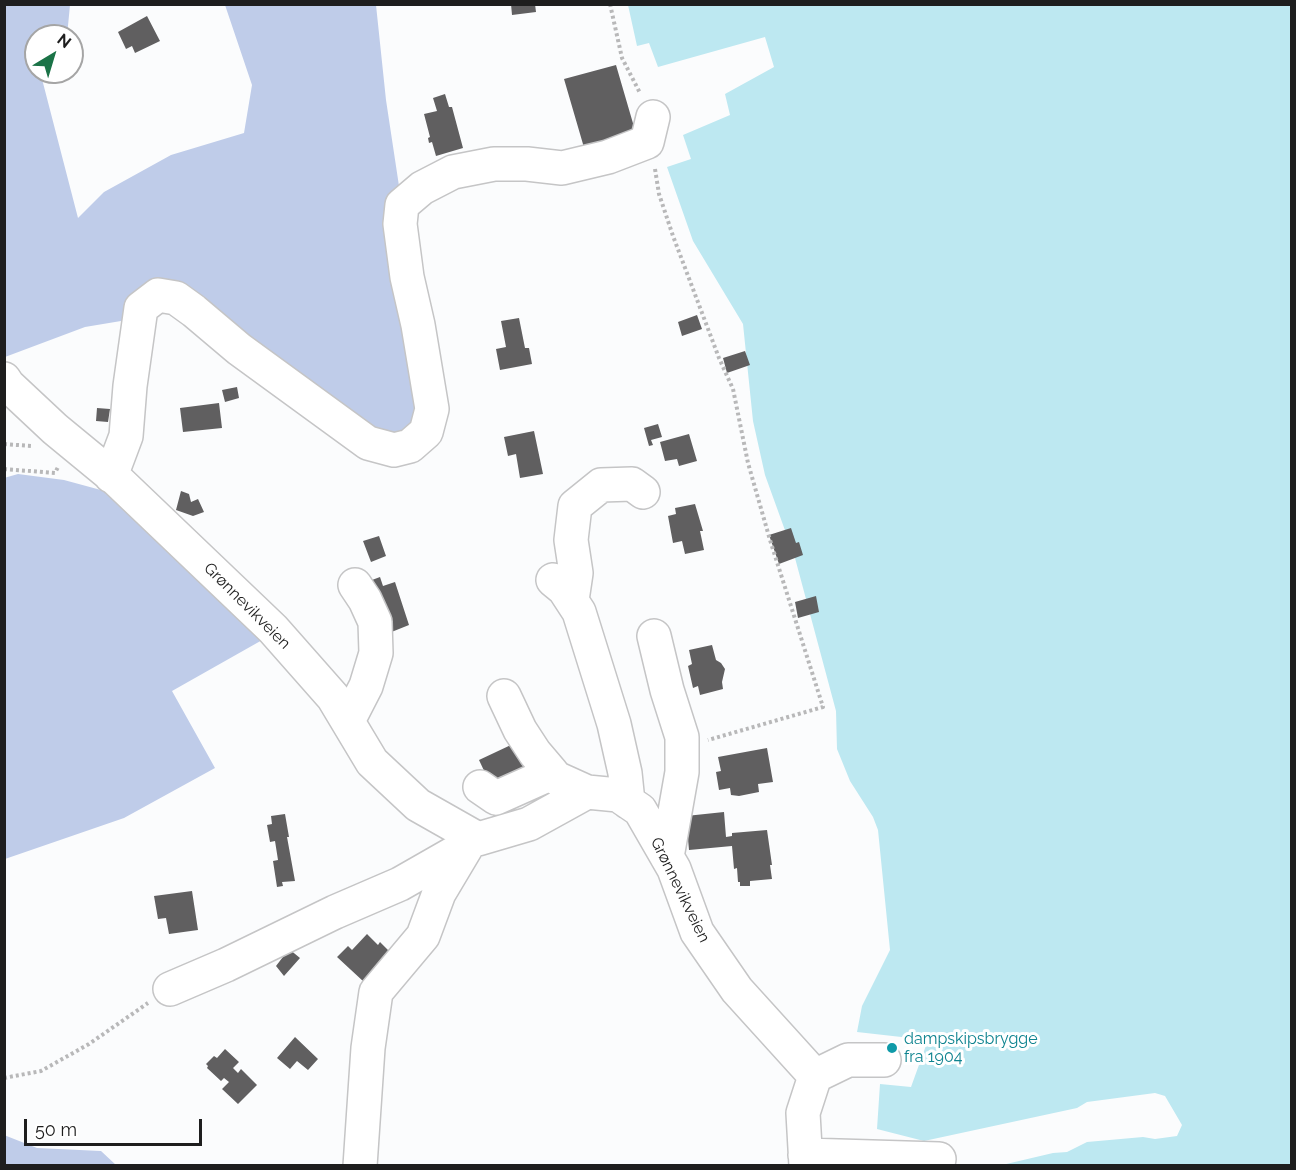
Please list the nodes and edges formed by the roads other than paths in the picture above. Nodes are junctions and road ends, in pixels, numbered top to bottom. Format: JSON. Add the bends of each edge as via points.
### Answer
{"nodes":[{"id":1,"x":650,"y":130,"type":"road end"},
{"id":2,"x":4,"y":379,"type":"edge"},
{"id":3,"x":111,"y":476,"type":"junction"},
{"id":4,"x":644,"y":492,"type":"dead end"},
{"id":5,"x":355,"y":585,"type":"dead end"},
{"id":6,"x":654,"y":636,"type":"dead end"},
{"id":7,"x":504,"y":696,"type":"dead end"},
{"id":8,"x":348,"y":721,"type":"junction"},
{"id":9,"x":552,"y":773,"type":"junction"},
{"id":10,"x":480,"y":787,"type":"dead end"},
{"id":11,"x":587,"y":792,"type":"junction"},
{"id":12,"x":628,"y":802,"type":"junction"},
{"id":13,"x":472,"y":842,"type":"junction"},
{"id":14,"x":667,"y":857,"type":"junction"},
{"id":15,"x":171,"y":989,"type":"road end"},
{"id":16,"x":884,"y":1060,"type":"dead end"},
{"id":17,"x":815,"y":1076,"type":"junction"},
{"id":18,"x":939,"y":1159,"type":"dead end"},
{"id":19,"x":805,"y":1160,"type":"edge"},
{"id":20,"x":360,"y":1166,"type":"edge"}],
"edges":[{"from":1,"to":3,"type":"street","via":[[608,157],[562,168],[494,164],[453,172],[422,188],[402,205],[400,224],[407,277],[432,409],[426,432],[410,446],[394,450],[368,443],[176,298],[158,295],[141,308],[126,436]]},
{"from":2,"to":3,"type":"street","name":"Grønnevikveien"},
{"from":3,"to":8,"type":"street","name":"Grønnevikveien","via":[[273,629],[333,697]]},
{"from":4,"to":12,"type":"street","via":[[632,484],[601,485],[574,506],[571,540],[576,573],[562,590],[579,612],[614,724]]},
{"from":5,"to":8,"type":"street","via":[[375,622],[376,653],[366,686]]},
{"from":6,"to":14,"type":"street","via":[[682,736],[682,772]]},
{"from":7,"to":9,"type":"street","via":[[520,730]]},
{"from":8,"to":13,"type":"street","name":"Grønnevikveien","via":[[372,762],[418,804]]},
{"from":9,"to":10,"type":"street","via":[[496,798]]},
{"from":9,"to":11,"type":"street","name":"Grønnevikveien"},
{"from":11,"to":12,"type":"street","name":"Grønnevikveien","via":[[618,795]]},
{"from":11,"to":13,"type":"street","via":[[529,824]]},
{"from":12,"to":14,"type":"street","name":"Grønnevikveien","via":[[640,810]]},
{"from":13,"to":15,"type":"street","via":[[400,884]]},
{"from":13,"to":20,"type":"street","via":[[439,892],[423,936],[376,992]]},
{"from":14,"to":17,"type":"street","name":"Grønnevikveien","via":[[697,933],[737,990]]},
{"from":16,"to":17,"type":"street","via":[[848,1060]]},
{"from":17,"to":19,"type":"street","via":[[803,1113]]},
{"from":18,"to":19,"type":"street"}]}
